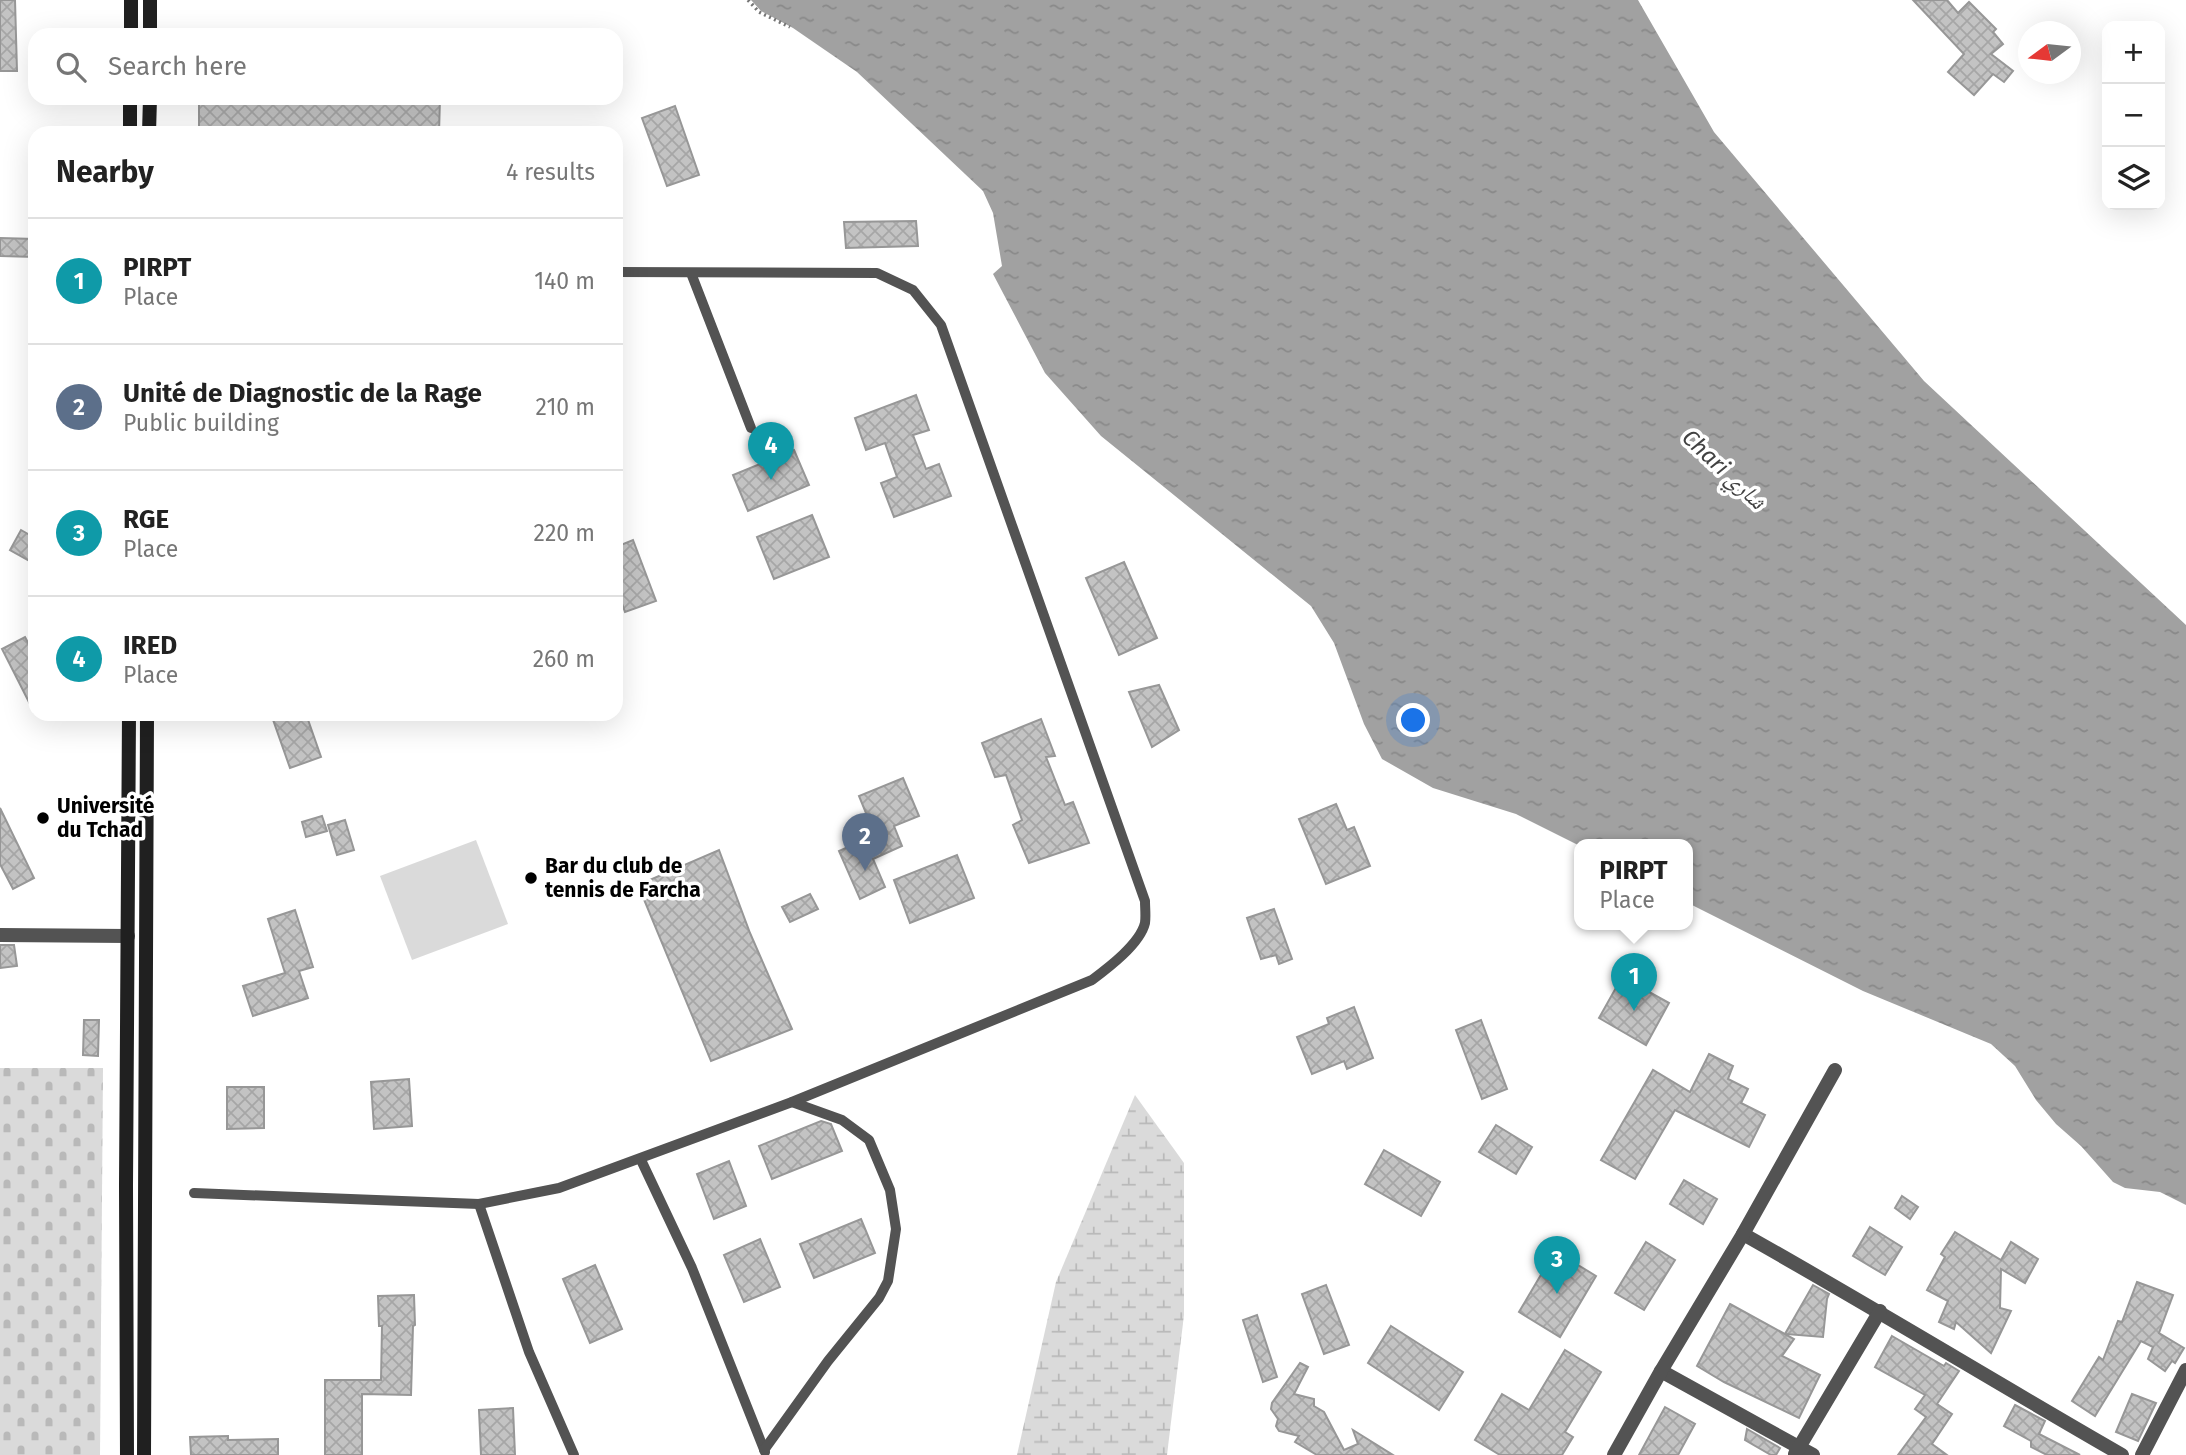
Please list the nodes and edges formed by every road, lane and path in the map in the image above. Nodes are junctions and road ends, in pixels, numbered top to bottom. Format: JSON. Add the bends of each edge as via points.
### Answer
{"nodes":[{"id":1,"x":131,"y":0,"type":"edge"},
{"id":2,"x":150,"y":0,"type":"edge"},
{"id":3,"x":748,"y":0,"type":"edge"},
{"id":4,"x":790,"y":27,"type":"dead end"},
{"id":5,"x":131,"y":28,"type":"edge"},
{"id":6,"x":150,"y":28,"type":"edge"},
{"id":7,"x":130,"y":105,"type":"edge"},
{"id":8,"x":150,"y":105,"type":"edge"},
{"id":9,"x":130,"y":126,"type":"edge"},
{"id":10,"x":149,"y":126,"type":"edge"},
{"id":11,"x":623,"y":272,"type":"edge"},
{"id":12,"x":691,"y":273,"type":"junction"},
{"id":13,"x":751,"y":428,"type":"dead end"},
{"id":14,"x":129,"y":721,"type":"edge"},
{"id":15,"x":147,"y":721,"type":"edge"},
{"id":16,"x":0,"y":935,"type":"edge"},
{"id":17,"x":128,"y":936,"type":"junction"},
{"id":18,"x":1835,"y":1070,"type":"dead end"},
{"id":19,"x":792,"y":1102,"type":"junction"},
{"id":20,"x":641,"y":1160,"type":"junction"},
{"id":21,"x":194,"y":1193,"type":"dead end"},
{"id":22,"x":479,"y":1204,"type":"junction"},
{"id":23,"x":1743,"y":1234,"type":"junction"},
{"id":24,"x":1880,"y":1311,"type":"junction"},
{"id":25,"x":2186,"y":1370,"type":"edge"},
{"id":26,"x":1661,"y":1371,"type":"junction"},
{"id":27,"x":1796,"y":1451,"type":"edge"},
{"id":28,"x":765,"y":1452,"type":"edge"},
{"id":29,"x":127,"y":1455,"type":"edge"},
{"id":30,"x":144,"y":1455,"type":"edge"},
{"id":31,"x":574,"y":1455,"type":"edge"},
{"id":32,"x":1614,"y":1455,"type":"edge"},
{"id":33,"x":1813,"y":1455,"type":"edge"},
{"id":34,"x":2122,"y":1455,"type":"edge"},
{"id":35,"x":2142,"y":1455,"type":"edge"}],
"edges":[{"from":1,"to":5,"type":"main road"},
{"from":2,"to":6,"type":"main road"},
{"from":3,"to":4,"type":"path","via":[[759,12]]},
{"from":7,"to":9,"type":"main road"},
{"from":8,"to":10,"type":"main road"},
{"from":11,"to":12,"type":"lane"},
{"from":12,"to":13,"type":"lane"},
{"from":12,"to":19,"type":"lane","via":[[877,273],[913,290],[940,325],[1145,901],[1144,925],[1132,945],[1091,981]]},
{"from":14,"to":17,"type":"main road"},
{"from":15,"to":30,"type":"main road"},
{"from":16,"to":17,"type":"street"},
{"from":17,"to":29,"type":"main road"},
{"from":18,"to":23,"type":"street"},
{"from":19,"to":20,"type":"lane"},
{"from":19,"to":28,"type":"lane","via":[[842,1120],[869,1140],[890,1190],[895,1229],[888,1281],[879,1298],[828,1361]]},
{"from":20,"to":22,"type":"lane","via":[[559,1188]]},
{"from":20,"to":28,"type":"lane","via":[[692,1268]]},
{"from":21,"to":22,"type":"lane"},
{"from":22,"to":31,"type":"lane","via":[[530,1352]]},
{"from":23,"to":24,"type":"street"},
{"from":23,"to":26,"type":"street"},
{"from":24,"to":27,"type":"street"},
{"from":24,"to":34,"type":"street"},
{"from":25,"to":35,"type":"street"},
{"from":26,"to":27,"type":"street"},
{"from":26,"to":32,"type":"street"},
{"from":27,"to":33,"type":"street"}]}
